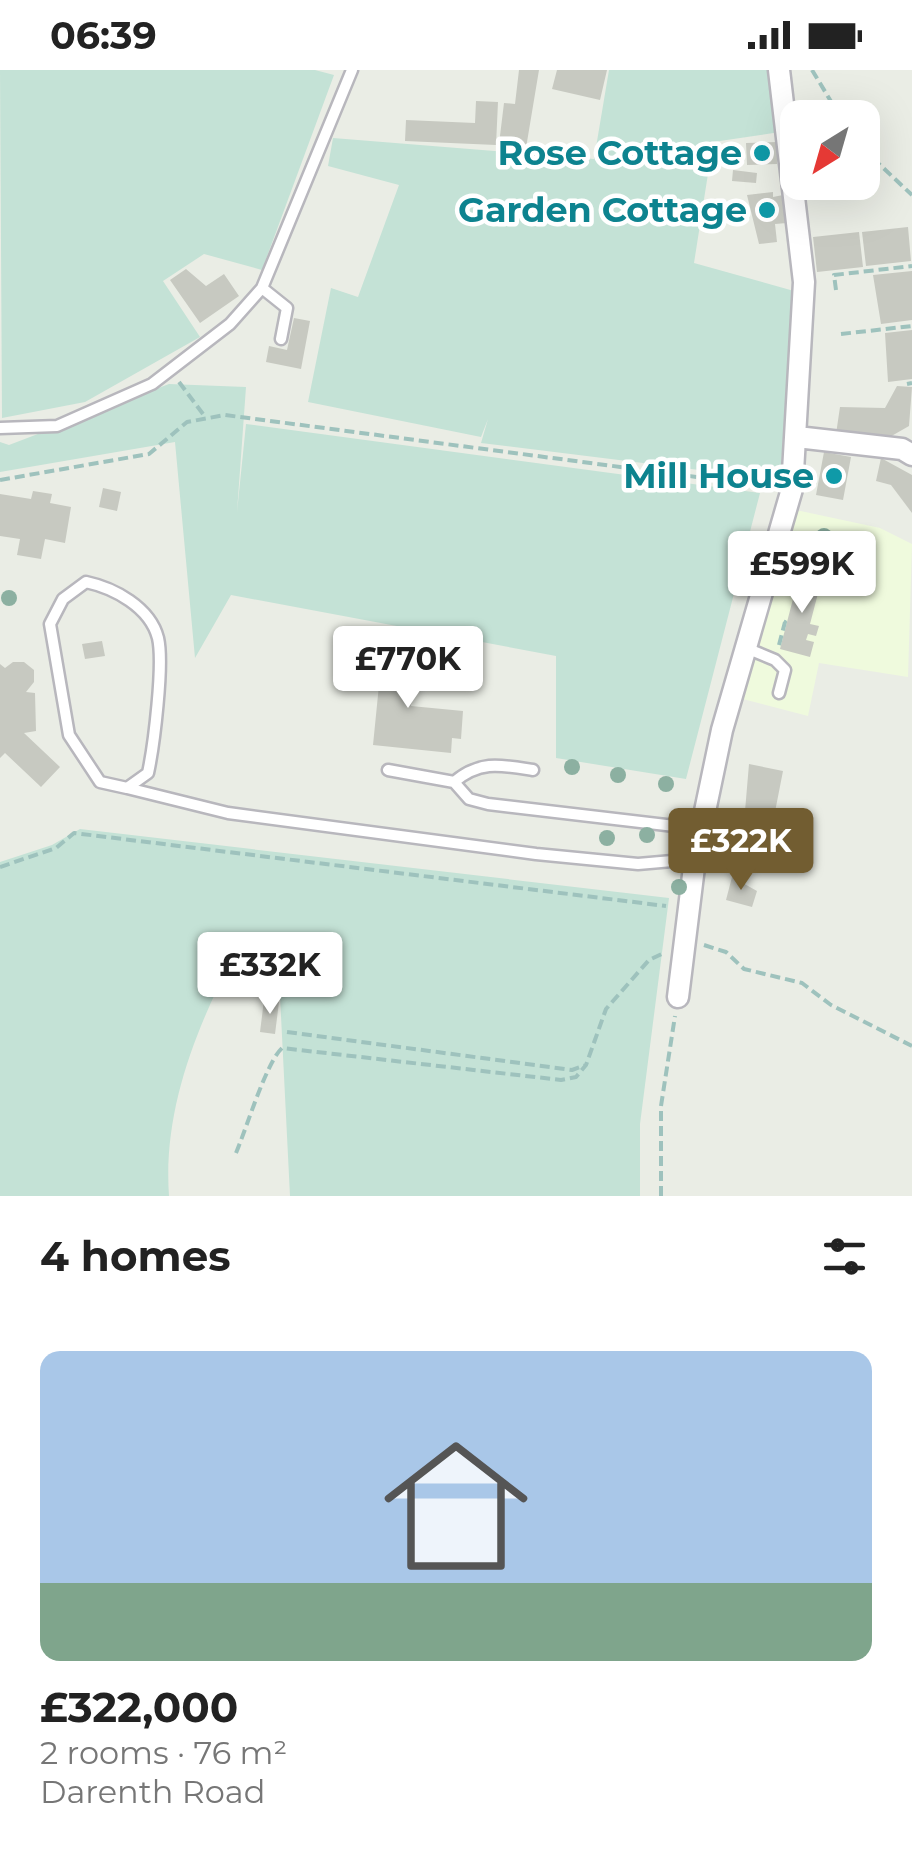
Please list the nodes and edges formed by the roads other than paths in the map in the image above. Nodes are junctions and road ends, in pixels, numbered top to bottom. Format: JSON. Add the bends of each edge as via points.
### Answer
{"nodes":[{"id":1,"x":352,"y":70,"type":"edge"},
{"id":2,"x":779,"y":70,"type":"edge"},
{"id":3,"x":262,"y":288,"type":"junction"},
{"id":4,"x":281,"y":339,"type":"dead end"},
{"id":5,"x":0,"y":428,"type":"edge"},
{"id":6,"x":798,"y":436,"type":"junction"},
{"id":7,"x":912,"y":455,"type":"edge"},
{"id":8,"x":745,"y":648,"type":"junction"},
{"id":9,"x":778,"y":693,"type":"dead end"},
{"id":10,"x":388,"y":770,"type":"dead end"},
{"id":11,"x":533,"y":770,"type":"dead end"},
{"id":12,"x":454,"y":782,"type":"junction"},
{"id":13,"x":127,"y":788,"type":"junction"},
{"id":14,"x":700,"y":829,"type":"junction"},
{"id":15,"x":695,"y":859,"type":"junction"},
{"id":16,"x":678,"y":997,"type":"road end"}],
"edges":[{"from":1,"to":3,"type":"lane"},
{"from":2,"to":6,"type":"street","via":[[804,282]]},
{"from":3,"to":4,"type":"lane","via":[[288,308]]},
{"from":3,"to":5,"type":"lane","via":[[230,324],[152,384],[57,426]]},
{"from":6,"to":7,"type":"street"},
{"from":6,"to":8,"type":"street","via":[[792,490],[762,610]]},
{"from":8,"to":9,"type":"lane","via":[[785,670]]},
{"from":8,"to":14,"type":"street"},
{"from":10,"to":12,"type":"lane"},
{"from":11,"to":12,"type":"lane","via":[[489,763]]},
{"from":12,"to":14,"type":"lane","via":[[469,799],[488,804]]},
{"from":13,"to":13,"type":"lane","via":[[100,782],[68,735],[50,624],[63,599],[86,582],[111,587],[137,606],[158,637],[154,746],[148,773]]},
{"from":13,"to":15,"type":"lane","via":[[228,812],[536,854],[638,864]]},
{"from":14,"to":15,"type":"street"},
{"from":15,"to":16,"type":"street"}]}
